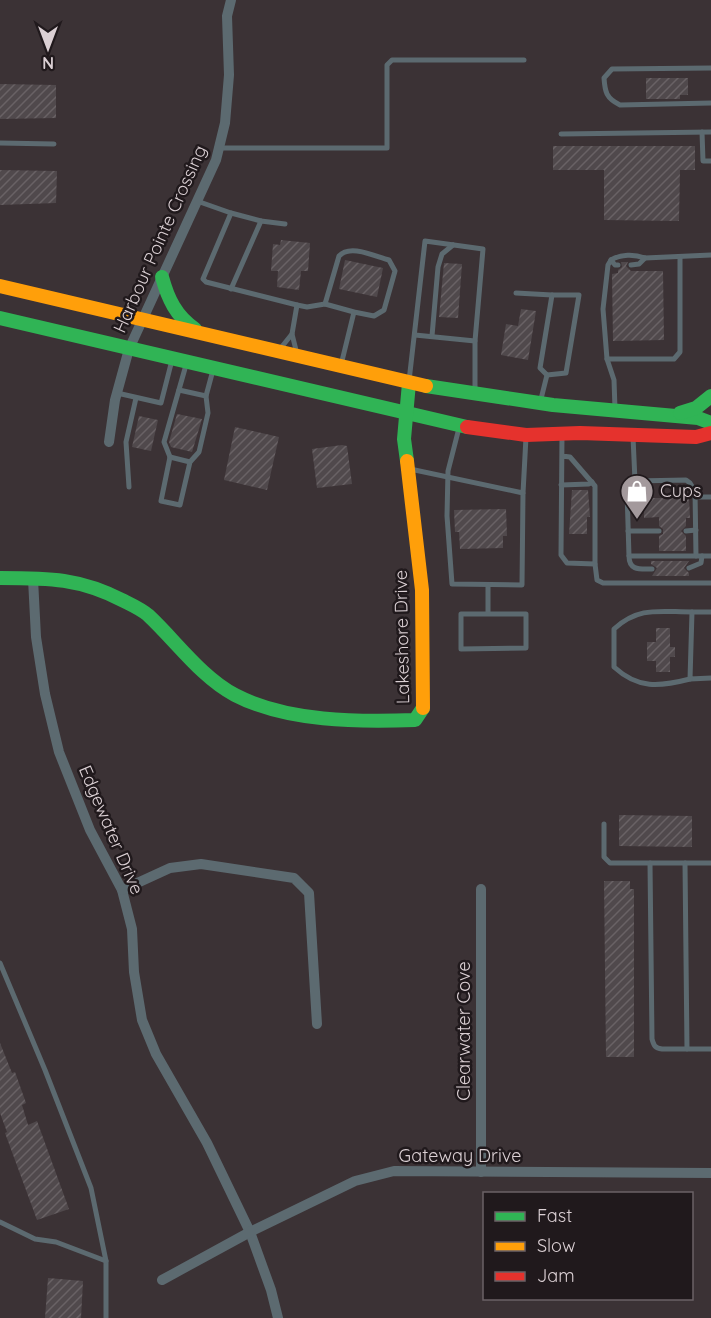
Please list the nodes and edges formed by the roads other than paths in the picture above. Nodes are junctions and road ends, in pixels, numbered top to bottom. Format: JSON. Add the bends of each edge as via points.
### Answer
{"nodes":[{"id":1,"x":231,"y":0,"type":"edge"},
{"id":2,"x":524,"y":60,"type":"dead end"},
{"id":3,"x":711,"y":68,"type":"edge"},
{"id":4,"x":711,"y":103,"type":"edge"},
{"id":5,"x":702,"y":132,"type":"junction"},
{"id":6,"x":711,"y":132,"type":"edge"},
{"id":7,"x":561,"y":134,"type":"dead end"},
{"id":8,"x":0,"y":143,"type":"edge"},
{"id":9,"x":54,"y":144,"type":"dead end"},
{"id":10,"x":219,"y":148,"type":"junction"},
{"id":11,"x":711,"y":161,"type":"edge"},
{"id":12,"x":197,"y":201,"type":"junction"},
{"id":13,"x":231,"y":213,"type":"junction"},
{"id":14,"x":261,"y":221,"type":"junction"},
{"id":15,"x":285,"y":224,"type":"dead end"},
{"id":16,"x":453,"y":245,"type":"junction"},
{"id":17,"x":711,"y":255,"type":"edge"},
{"id":18,"x":645,"y":258,"type":"junction"},
{"id":19,"x":680,"y":258,"type":"junction"},
{"id":20,"x":611,"y":261,"type":"junction"},
{"id":21,"x":618,"y":265,"type":"dead end"},
{"id":22,"x":631,"y":265,"type":"dead end"},
{"id":23,"x":162,"y":277,"type":"junction"},
{"id":24,"x":0,"y":286,"type":"edge"},
{"id":25,"x":231,"y":289,"type":"junction"},
{"id":26,"x":516,"y":293,"type":"dead end"},
{"id":27,"x":552,"y":295,"type":"junction"},
{"id":28,"x":325,"y":304,"type":"junction"},
{"id":29,"x":297,"y":305,"type":"junction"},
{"id":30,"x":354,"y":312,"type":"junction"},
{"id":31,"x":0,"y":318,"type":"edge"},
{"id":32,"x":143,"y":320,"type":"junction"},
{"id":33,"x":292,"y":334,"type":"junction"},
{"id":34,"x":205,"y":335,"type":"junction"},
{"id":35,"x":415,"y":335,"type":"junction"},
{"id":36,"x":432,"y":336,"type":"junction"},
{"id":37,"x":475,"y":341,"type":"junction"},
{"id":38,"x":129,"y":349,"type":"junction"},
{"id":39,"x":278,"y":352,"type":"junction"},
{"id":40,"x":297,"y":356,"type":"junction"},
{"id":41,"x":173,"y":358,"type":"junction"},
{"id":42,"x":607,"y":359,"type":"junction"},
{"id":43,"x":187,"y":362,"type":"junction"},
{"id":44,"x":340,"y":366,"type":"junction"},
{"id":45,"x":213,"y":368,"type":"junction"},
{"id":46,"x":548,"y":375,"type":"junction"},
{"id":47,"x":409,"y":383,"type":"junction"},
{"id":48,"x":179,"y":390,"type":"junction"},
{"id":49,"x":117,"y":393,"type":"junction"},
{"id":50,"x":206,"y":396,"type":"junction"},
{"id":51,"x":475,"y":396,"type":"junction"},
{"id":52,"x":711,"y":396,"type":"edge"},
{"id":53,"x":136,"y":398,"type":"junction"},
{"id":54,"x":539,"y":404,"type":"junction"},
{"id":55,"x":615,"y":410,"type":"junction"},
{"id":56,"x":406,"y":415,"type":"junction"},
{"id":57,"x":669,"y":416,"type":"junction"},
{"id":58,"x":711,"y":423,"type":"edge"},
{"id":59,"x":459,"y":426,"type":"junction"},
{"id":60,"x":711,"y":433,"type":"edge"},
{"id":61,"x":562,"y":434,"type":"junction"},
{"id":62,"x":526,"y":435,"type":"junction"},
{"id":63,"x":633,"y":435,"type":"junction"},
{"id":64,"x":109,"y":442,"type":"joint"},
{"id":65,"x":126,"y":442,"type":"junction"},
{"id":66,"x":562,"y":456,"type":"junction"},
{"id":67,"x":170,"y":457,"type":"junction"},
{"id":68,"x":190,"y":462,"type":"junction"},
{"id":69,"x":408,"y":469,"type":"junction"},
{"id":70,"x":448,"y":477,"type":"junction"},
{"id":71,"x":635,"y":481,"type":"junction"},
{"id":72,"x":592,"y":482,"type":"junction"},
{"id":73,"x":561,"y":485,"type":"junction"},
{"id":74,"x":129,"y":487,"type":"dead end"},
{"id":75,"x":523,"y":493,"type":"junction"},
{"id":76,"x":695,"y":497,"type":"junction"},
{"id":77,"x":711,"y":497,"type":"edge"},
{"id":78,"x":696,"y":530,"type":"junction"},
{"id":79,"x":628,"y":531,"type":"junction"},
{"id":80,"x":659,"y":531,"type":"dead end"},
{"id":81,"x":686,"y":531,"type":"dead end"},
{"id":82,"x":629,"y":556,"type":"junction"},
{"id":83,"x":699,"y":556,"type":"junction"},
{"id":84,"x":711,"y":556,"type":"edge"},
{"id":85,"x":595,"y":564,"type":"junction"},
{"id":86,"x":689,"y":568,"type":"dead end"},
{"id":87,"x":651,"y":569,"type":"dead end"},
{"id":88,"x":0,"y":578,"type":"edge"},
{"id":89,"x":33,"y":579,"type":"junction"},
{"id":90,"x":711,"y":583,"type":"edge"},
{"id":91,"x":488,"y":585,"type":"junction"},
{"id":92,"x":692,"y":612,"type":"junction"},
{"id":93,"x":711,"y":612,"type":"edge"},
{"id":94,"x":488,"y":614,"type":"junction"},
{"id":95,"x":711,"y":678,"type":"edge"},
{"id":96,"x":690,"y":679,"type":"junction"},
{"id":97,"x":604,"y":824,"type":"dead end"},
{"id":98,"x":650,"y":863,"type":"junction"},
{"id":99,"x":685,"y":863,"type":"junction"},
{"id":100,"x":711,"y":863,"type":"edge"},
{"id":101,"x":481,"y":889,"type":"dead end"},
{"id":102,"x":122,"y":891,"type":"junction"},
{"id":103,"x":0,"y":963,"type":"edge"},
{"id":104,"x":317,"y":1024,"type":"dead end"},
{"id":105,"x":687,"y":1049,"type":"junction"},
{"id":106,"x":711,"y":1049,"type":"edge"},
{"id":107,"x":481,"y":1172,"type":"junction"},
{"id":108,"x":711,"y":1173,"type":"edge"},
{"id":109,"x":0,"y":1222,"type":"edge"},
{"id":110,"x":250,"y":1232,"type":"junction"},
{"id":111,"x":106,"y":1261,"type":"junction"},
{"id":112,"x":162,"y":1280,"type":"dead end"},
{"id":113,"x":106,"y":1318,"type":"edge"},
{"id":114,"x":278,"y":1318,"type":"edge"}],
"edges":[{"from":1,"to":10,"type":"street","name":"Harbour Pointe Crossing","via":[[227,15],[229,75]]},
{"from":2,"to":10,"type":"lane","via":[[392,60],[387,65],[387,148]]},
{"from":3,"to":4,"type":"lane","via":[[612,69],[604,78],[605,93],[620,105]]},
{"from":5,"to":6,"type":"lane"},
{"from":5,"to":7,"type":"lane"},
{"from":5,"to":11,"type":"lane","via":[[703,161]]},
{"from":8,"to":9,"type":"lane"},
{"from":10,"to":12,"type":"street","name":"Harbour Pointe Crossing"},
{"from":12,"to":13,"type":"lane"},
{"from":12,"to":23,"type":"street","name":"Harbour Pointe Crossing"},
{"from":13,"to":14,"type":"lane"},
{"from":13,"to":25,"type":"lane","via":[[203,279]]},
{"from":14,"to":15,"type":"lane"},
{"from":14,"to":25,"type":"lane"},
{"from":16,"to":35,"type":"lane","via":[[425,241]]},
{"from":16,"to":36,"type":"lane","via":[[442,254],[438,267]]},
{"from":16,"to":37,"type":"lane","via":[[483,249]]},
{"from":17,"to":19,"type":"lane"},
{"from":18,"to":19,"type":"lane"},
{"from":18,"to":20,"type":"lane","via":[[637,255]]},
{"from":18,"to":22,"type":"lane"},
{"from":19,"to":42,"type":"lane","via":[[680,352],[674,358]]},
{"from":20,"to":21,"type":"lane"},
{"from":20,"to":42,"type":"lane","via":[[603,309]]},
{"from":23,"to":32,"type":"street","name":"Harbour Pointe Crossing"},
{"from":23,"to":34,"type":"main road","via":[[178,316]]},
{"from":24,"to":32,"type":"main road"},
{"from":25,"to":29,"type":"lane"},
{"from":26,"to":27,"type":"lane"},
{"from":27,"to":46,"type":"lane","via":[[540,368]]},
{"from":27,"to":46,"type":"lane","via":[[579,295],[566,373]]},
{"from":28,"to":29,"type":"lane"},
{"from":28,"to":30,"type":"lane"},
{"from":28,"to":30,"type":"lane","via":[[342,252],[350,250],[388,260],[394,272],[384,310],[374,316]]},
{"from":29,"to":33,"type":"lane"},
{"from":30,"to":44,"type":"lane"},
{"from":31,"to":38,"type":"main road"},
{"from":32,"to":34,"type":"main road"},
{"from":32,"to":38,"type":"street","name":"Harbour Pointe Crossing"},
{"from":33,"to":39,"type":"lane"},
{"from":33,"to":40,"type":"lane"},
{"from":34,"to":39,"type":"main road"},
{"from":35,"to":36,"type":"lane"},
{"from":35,"to":47,"type":"lane"},
{"from":36,"to":37,"type":"lane"},
{"from":37,"to":51,"type":"lane"},
{"from":38,"to":41,"type":"main road"},
{"from":38,"to":49,"type":"street","name":"Harbour Pointe Crossing"},
{"from":39,"to":40,"type":"main road"},
{"from":40,"to":44,"type":"main road"},
{"from":41,"to":43,"type":"main road"},
{"from":41,"to":53,"type":"lane","via":[[161,403]]},
{"from":42,"to":55,"type":"lane","via":[[614,380]]},
{"from":43,"to":45,"type":"main road"},
{"from":43,"to":48,"type":"lane"},
{"from":44,"to":47,"type":"main road"},
{"from":45,"to":50,"type":"lane"},
{"from":45,"to":56,"type":"main road"},
{"from":46,"to":54,"type":"lane"},
{"from":47,"to":51,"type":"main road"},
{"from":47,"to":56,"type":"main road","name":"Lakeshore Drive"},
{"from":48,"to":50,"type":"lane"},
{"from":48,"to":67,"type":"lane","via":[[164,442]]},
{"from":49,"to":53,"type":"lane"},
{"from":49,"to":64,"type":"street","name":"Harbour Pointe Crossing"},
{"from":50,"to":68,"type":"lane","via":[[208,413],[199,452]]},
{"from":51,"to":54,"type":"main road"},
{"from":52,"to":57,"type":"main road","via":[[696,408]]},
{"from":53,"to":65,"type":"lane"},
{"from":54,"to":55,"type":"main road"},
{"from":55,"to":57,"type":"main road"},
{"from":56,"to":59,"type":"main road"},
{"from":56,"to":69,"type":"main road","name":"Lakeshore Drive"},
{"from":57,"to":58,"type":"main road"},
{"from":59,"to":62,"type":"main road"},
{"from":59,"to":70,"type":"lane"},
{"from":60,"to":63,"type":"main road","via":[[696,437]]},
{"from":61,"to":62,"type":"main road"},
{"from":61,"to":63,"type":"main road"},
{"from":61,"to":66,"type":"lane"},
{"from":62,"to":75,"type":"lane"},
{"from":63,"to":71,"type":"lane"},
{"from":64,"to":65,"type":"lane"},
{"from":65,"to":74,"type":"lane"},
{"from":66,"to":72,"type":"lane","via":[[570,457]]},
{"from":66,"to":73,"type":"lane"},
{"from":67,"to":68,"type":"lane"},
{"from":67,"to":68,"type":"lane","via":[[161,501],[180,505]]},
{"from":69,"to":70,"type":"lane"},
{"from":69,"to":89,"type":"main road","name":"Lakeshore Drive","via":[[422,590],[423,708],[415,720],[299,716],[259,705],[234,695],[195,665],[146,613],[105,591],[74,581]]},
{"from":70,"to":75,"type":"lane"},
{"from":70,"to":91,"type":"lane","via":[[452,584]]},
{"from":71,"to":76,"type":"lane","via":[[686,480]]},
{"from":71,"to":79,"type":"lane","via":[[627,491]]},
{"from":72,"to":73,"type":"lane"},
{"from":72,"to":85,"type":"lane","via":[[596,486]]},
{"from":73,"to":85,"type":"lane","via":[[561,555],[567,563]]},
{"from":75,"to":91,"type":"lane","via":[[522,585]]},
{"from":76,"to":77,"type":"lane"},
{"from":76,"to":78,"type":"lane"},
{"from":78,"to":81,"type":"lane"},
{"from":78,"to":83,"type":"lane"},
{"from":79,"to":80,"type":"lane"},
{"from":79,"to":82,"type":"lane"},
{"from":82,"to":83,"type":"lane"},
{"from":82,"to":87,"type":"lane","via":[[633,568]]},
{"from":83,"to":84,"type":"lane"},
{"from":83,"to":86,"type":"lane","via":[[701,563]]},
{"from":85,"to":90,"type":"lane","via":[[597,580],[603,583]]},
{"from":88,"to":89,"type":"main road","name":"Lakeshore Drive"},
{"from":89,"to":102,"type":"street","name":"Edgewater Drive","via":[[36,637],[59,752],[90,830]]},
{"from":91,"to":94,"type":"lane"},
{"from":92,"to":93,"type":"lane"},
{"from":92,"to":96,"type":"lane"},
{"from":92,"to":96,"type":"lane","via":[[644,612],[627,618],[614,629],[614,667],[627,679],[669,685]]},
{"from":94,"to":94,"type":"lane","via":[[461,614],[461,649],[525,648],[526,614]]},
{"from":95,"to":96,"type":"lane"},
{"from":97,"to":98,"type":"lane","via":[[605,861]]},
{"from":98,"to":99,"type":"lane"},
{"from":98,"to":105,"type":"lane","via":[[651,1039],[657,1048]]},
{"from":99,"to":100,"type":"lane"},
{"from":99,"to":105,"type":"lane"},
{"from":101,"to":107,"type":"street","name":"Clearwater Cove"},
{"from":102,"to":104,"type":"street","via":[[170,868],[201,864],[294,878],[309,893]]},
{"from":102,"to":110,"type":"street","name":"Edgewater Drive","via":[[132,930],[142,1020]]},
{"from":103,"to":111,"type":"lane","via":[[91,1188]]},
{"from":105,"to":106,"type":"lane"},
{"from":107,"to":108,"type":"street","name":"Gateway Drive"},
{"from":107,"to":110,"type":"street","name":"Gateway Drive","via":[[394,1171],[355,1181]]},
{"from":109,"to":111,"type":"lane","via":[[35,1239],[56,1242]]},
{"from":110,"to":112,"type":"street","name":"Gateway Drive"},
{"from":110,"to":114,"type":"street","name":"Edgewater Drive"},
{"from":111,"to":113,"type":"lane"}]}
